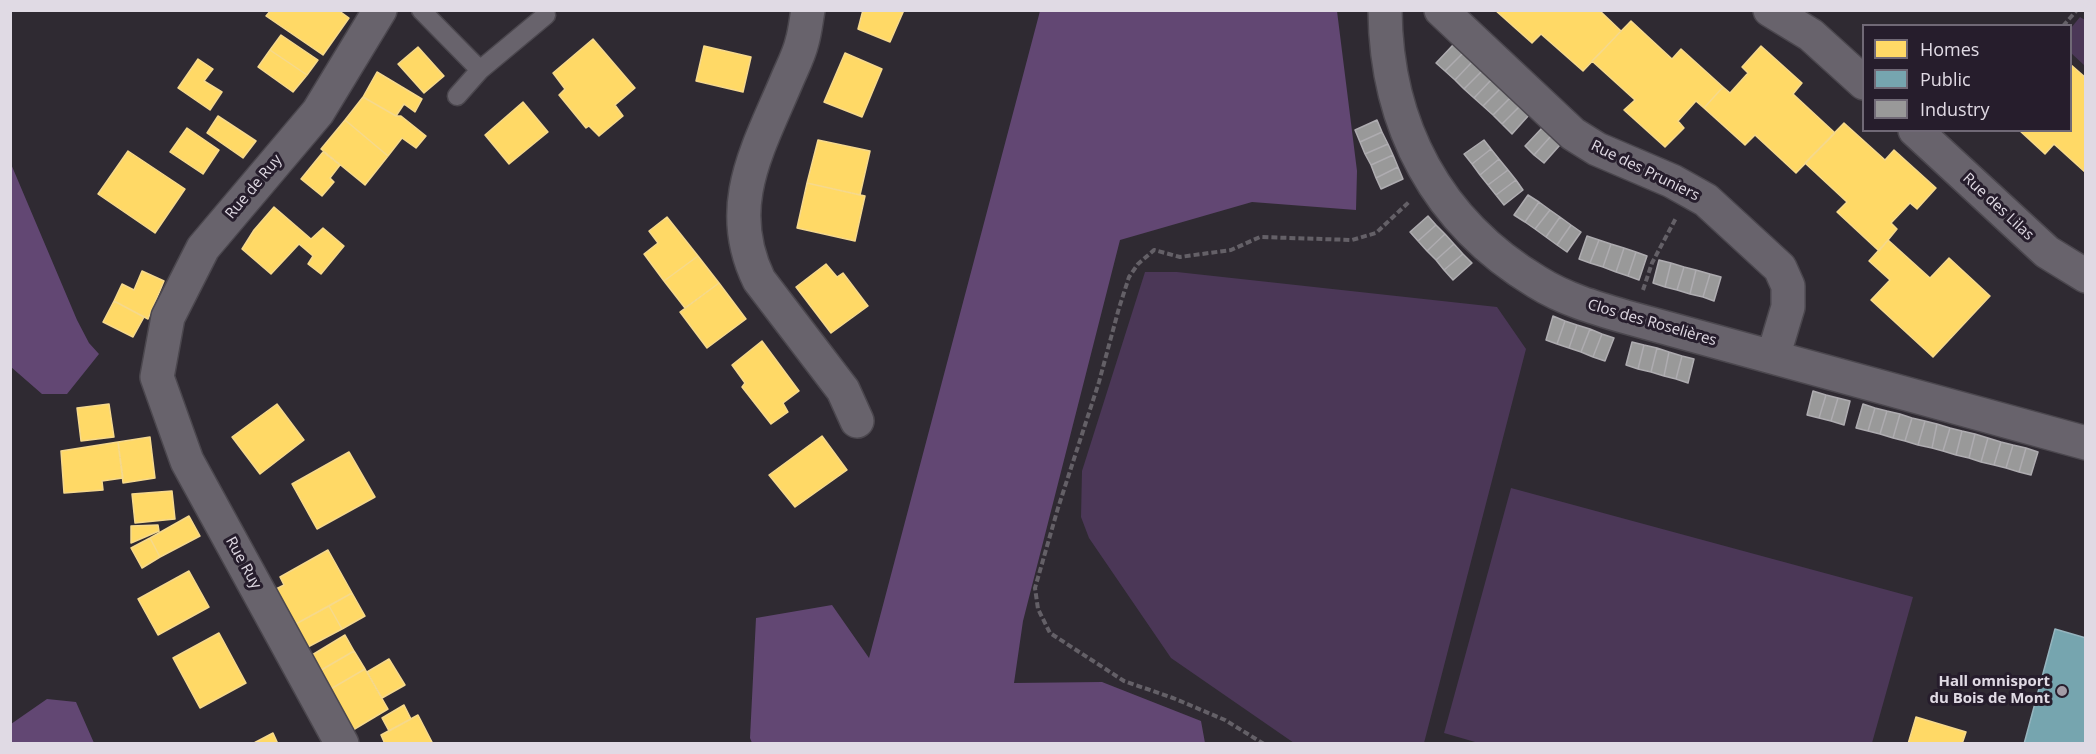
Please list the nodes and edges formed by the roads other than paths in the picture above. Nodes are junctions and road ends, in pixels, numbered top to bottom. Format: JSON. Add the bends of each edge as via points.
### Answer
{"nodes":[{"id":1,"x":380,"y":10,"type":"edge"},
{"id":2,"x":421,"y":10,"type":"edge"},
{"id":3,"x":808,"y":10,"type":"edge"},
{"id":4,"x":1384,"y":10,"type":"edge"},
{"id":5,"x":1441,"y":10,"type":"edge"},
{"id":6,"x":1770,"y":10,"type":"edge"},
{"id":7,"x":546,"y":15,"type":"dead end"},
{"id":8,"x":480,"y":70,"type":"junction"},
{"id":9,"x":1862,"y":82,"type":"edge"},
{"id":10,"x":457,"y":96,"type":"dead end"},
{"id":11,"x":1917,"y":132,"type":"edge"},
{"id":12,"x":2085,"y":276,"type":"edge"},
{"id":13,"x":1773,"y":357,"type":"junction"},
{"id":14,"x":157,"y":377,"type":"joint"},
{"id":15,"x":857,"y":421,"type":"dead end"},
{"id":16,"x":2085,"y":443,"type":"edge"},
{"id":17,"x":342,"y":744,"type":"edge"}],
"edges":[{"from":1,"to":14,"type":"street","name":"Rue de Ruy","via":[[318,112],[203,248],[168,317]]},
{"from":2,"to":8,"type":"lane"},
{"from":3,"to":15,"type":"street","via":[[802,43],[752,163],[745,190],[746,246],[759,280],[843,390]]},
{"from":4,"to":13,"type":"street","name":"Clos des Roselières","via":[[1390,78],[1413,147],[1454,211],[1485,244],[1545,287],[1589,306]]},
{"from":5,"to":13,"type":"street","name":"Rue des Pruniers","via":[[1573,134],[1706,200],[1780,268],[1788,286],[1788,307]]},
{"from":6,"to":9,"type":"street","via":[[1811,35]]},
{"from":7,"to":8,"type":"lane"},
{"from":8,"to":10,"type":"lane"},
{"from":11,"to":12,"type":"street","name":"Rue des Lilas","via":[[2047,252]]},
{"from":13,"to":16,"type":"street","name":"Clos des Roselières"},
{"from":14,"to":17,"type":"street","name":"Rue Ruy","via":[[187,461]]}]}
